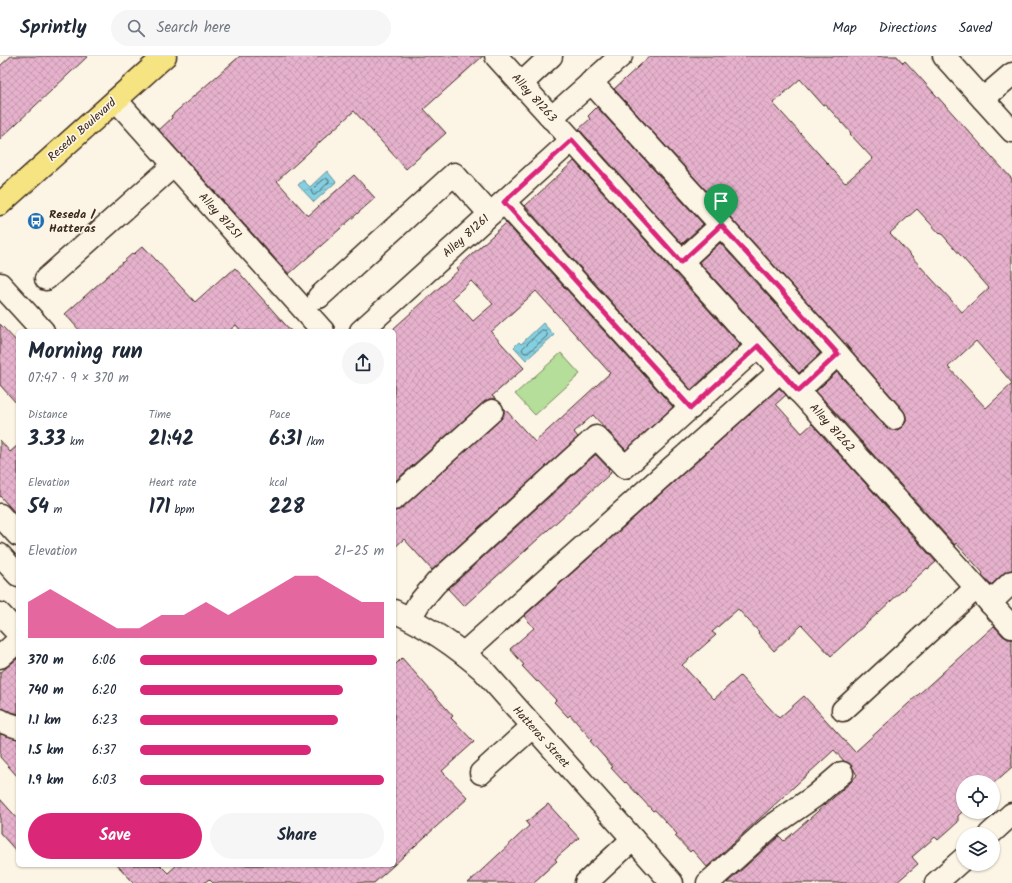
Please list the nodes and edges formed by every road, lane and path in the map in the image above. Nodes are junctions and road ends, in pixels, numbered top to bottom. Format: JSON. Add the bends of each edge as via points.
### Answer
{"nodes":[{"id":1,"x":165,"y":56,"type":"edge"},
{"id":2,"x":496,"y":56,"type":"edge"},
{"id":3,"x":551,"y":56,"type":"edge"},
{"id":4,"x":621,"y":56,"type":"edge"},
{"id":5,"x":944,"y":56,"type":"edge"},
{"id":6,"x":1012,"y":74,"type":"edge"},
{"id":7,"x":591,"y":82,"type":"junction"},
{"id":8,"x":521,"y":84,"type":"junction"},
{"id":9,"x":983,"y":99,"type":"junction"},
{"id":10,"x":116,"y":100,"type":"junction"},
{"id":11,"x":551,"y":118,"type":"junction"},
{"id":12,"x":1012,"y":132,"type":"edge"},
{"id":13,"x":572,"y":140,"type":"junction"},
{"id":14,"x":174,"y":165,"type":"junction"},
{"id":15,"x":0,"y":204,"type":"edge"},
{"id":16,"x":497,"y":208,"type":"junction"},
{"id":17,"x":721,"y":225,"type":"junction"},
{"id":18,"x":681,"y":262,"type":"junction"},
{"id":19,"x":46,"y":279,"type":"dead end"},
{"id":20,"x":0,"y":284,"type":"edge"},
{"id":21,"x":319,"y":297,"type":"dead end"},
{"id":22,"x":41,"y":329,"type":"edge"},
{"id":23,"x":321,"y":329,"type":"edge"},
{"id":24,"x":363,"y":329,"type":"edge"},
{"id":25,"x":758,"y":346,"type":"junction"},
{"id":26,"x":838,"y":354,"type":"junction"},
{"id":27,"x":780,"y":371,"type":"junction"},
{"id":28,"x":798,"y":391,"type":"junction"},
{"id":29,"x":691,"y":408,"type":"junction"},
{"id":30,"x":492,"y":411,"type":"dead end"},
{"id":31,"x":894,"y":418,"type":"dead end"},
{"id":32,"x":396,"y":497,"type":"edge"},
{"id":33,"x":0,"y":515,"type":"edge"},
{"id":34,"x":16,"y":533,"type":"edge"},
{"id":35,"x":0,"y":555,"type":"edge"},
{"id":36,"x":16,"y":573,"type":"edge"},
{"id":37,"x":1012,"y":582,"type":"edge"},
{"id":38,"x":983,"y":595,"type":"junction"},
{"id":39,"x":402,"y":614,"type":"edge"},
{"id":40,"x":1012,"y":627,"type":"edge"},
{"id":41,"x":10,"y":628,"type":"edge"},
{"id":42,"x":464,"y":653,"type":"junction"},
{"id":43,"x":0,"y":657,"type":"edge"},
{"id":44,"x":843,"y":710,"type":"dead end"},
{"id":45,"x":0,"y":720,"type":"edge"},
{"id":46,"x":16,"y":726,"type":"edge"},
{"id":47,"x":532,"y":727,"type":"junction"},
{"id":48,"x":482,"y":773,"type":"dead end"},
{"id":49,"x":842,"y":773,"type":"dead end"},
{"id":50,"x":1012,"y":814,"type":"edge"},
{"id":51,"x":998,"y":827,"type":"edge"},
{"id":52,"x":633,"y":839,"type":"junction"},
{"id":53,"x":956,"y":865,"type":"edge"},
{"id":54,"x":586,"y":883,"type":"edge"},
{"id":55,"x":672,"y":883,"type":"edge"},
{"id":56,"x":708,"y":883,"type":"edge"},
{"id":57,"x":936,"y":883,"type":"edge"}],
"edges":[{"from":1,"to":10,"type":"main road","name":"Reseda Boulevard"},
{"from":2,"to":8,"type":"street","name":"Alley 81263"},
{"from":3,"to":8,"type":"street"},
{"from":4,"to":7,"type":"street"},
{"from":5,"to":9,"type":"street"},
{"from":6,"to":9,"type":"street"},
{"from":7,"to":11,"type":"street"},
{"from":7,"to":17,"type":"street"},
{"from":8,"to":11,"type":"street","name":"Alley 81263"},
{"from":9,"to":12,"type":"street"},
{"from":10,"to":14,"type":"street","name":"Alley 81251"},
{"from":10,"to":15,"type":"main road","name":"Reseda Boulevard"},
{"from":11,"to":13,"type":"street","name":"Alley 81263"},
{"from":13,"to":16,"type":"street","name":"Alley 81261"},
{"from":13,"to":18,"type":"street","name":"Alley 81262"},
{"from":14,"to":19,"type":"street"},
{"from":14,"to":23,"type":"street","name":"Alley 81251"},
{"from":16,"to":21,"type":"street","via":[[454,174]]},
{"from":16,"to":24,"type":"street","name":"Alley 81261"},
{"from":16,"to":29,"type":"street"},
{"from":17,"to":18,"type":"street"},
{"from":17,"to":26,"type":"street"},
{"from":18,"to":25,"type":"street","name":"Alley 81262"},
{"from":20,"to":22,"type":"street"},
{"from":25,"to":27,"type":"street","name":"Alley 81262"},
{"from":25,"to":29,"type":"street"},
{"from":26,"to":28,"type":"street"},
{"from":26,"to":31,"type":"street"},
{"from":27,"to":28,"type":"street","name":"Alley 81262"},
{"from":27,"to":42,"type":"street"},
{"from":28,"to":38,"type":"street","name":"Alley 81262"},
{"from":29,"to":39,"type":"street","via":[[625,467],[596,437],[436,583],[419,603]]},
{"from":30,"to":32,"type":"street"},
{"from":33,"to":34,"type":"street"},
{"from":35,"to":36,"type":"street"},
{"from":37,"to":38,"type":"street"},
{"from":38,"to":40,"type":"street","name":"Alley 81262"},
{"from":38,"to":44,"type":"street"},
{"from":39,"to":42,"type":"street","name":"Hatteras Street","via":[[446,639]]},
{"from":41,"to":43,"type":"street"},
{"from":42,"to":47,"type":"street","name":"Hatteras Street","via":[[483,670]]},
{"from":45,"to":46,"type":"street"},
{"from":47,"to":48,"type":"street"},
{"from":47,"to":52,"type":"street","name":"Hatteras Street"},
{"from":49,"to":56,"type":"street","via":[[815,796],[769,828]]},
{"from":50,"to":51,"type":"street"},
{"from":52,"to":54,"type":"street"},
{"from":52,"to":55,"type":"street","name":"Hatteras Street"},
{"from":53,"to":57,"type":"street"}]}
